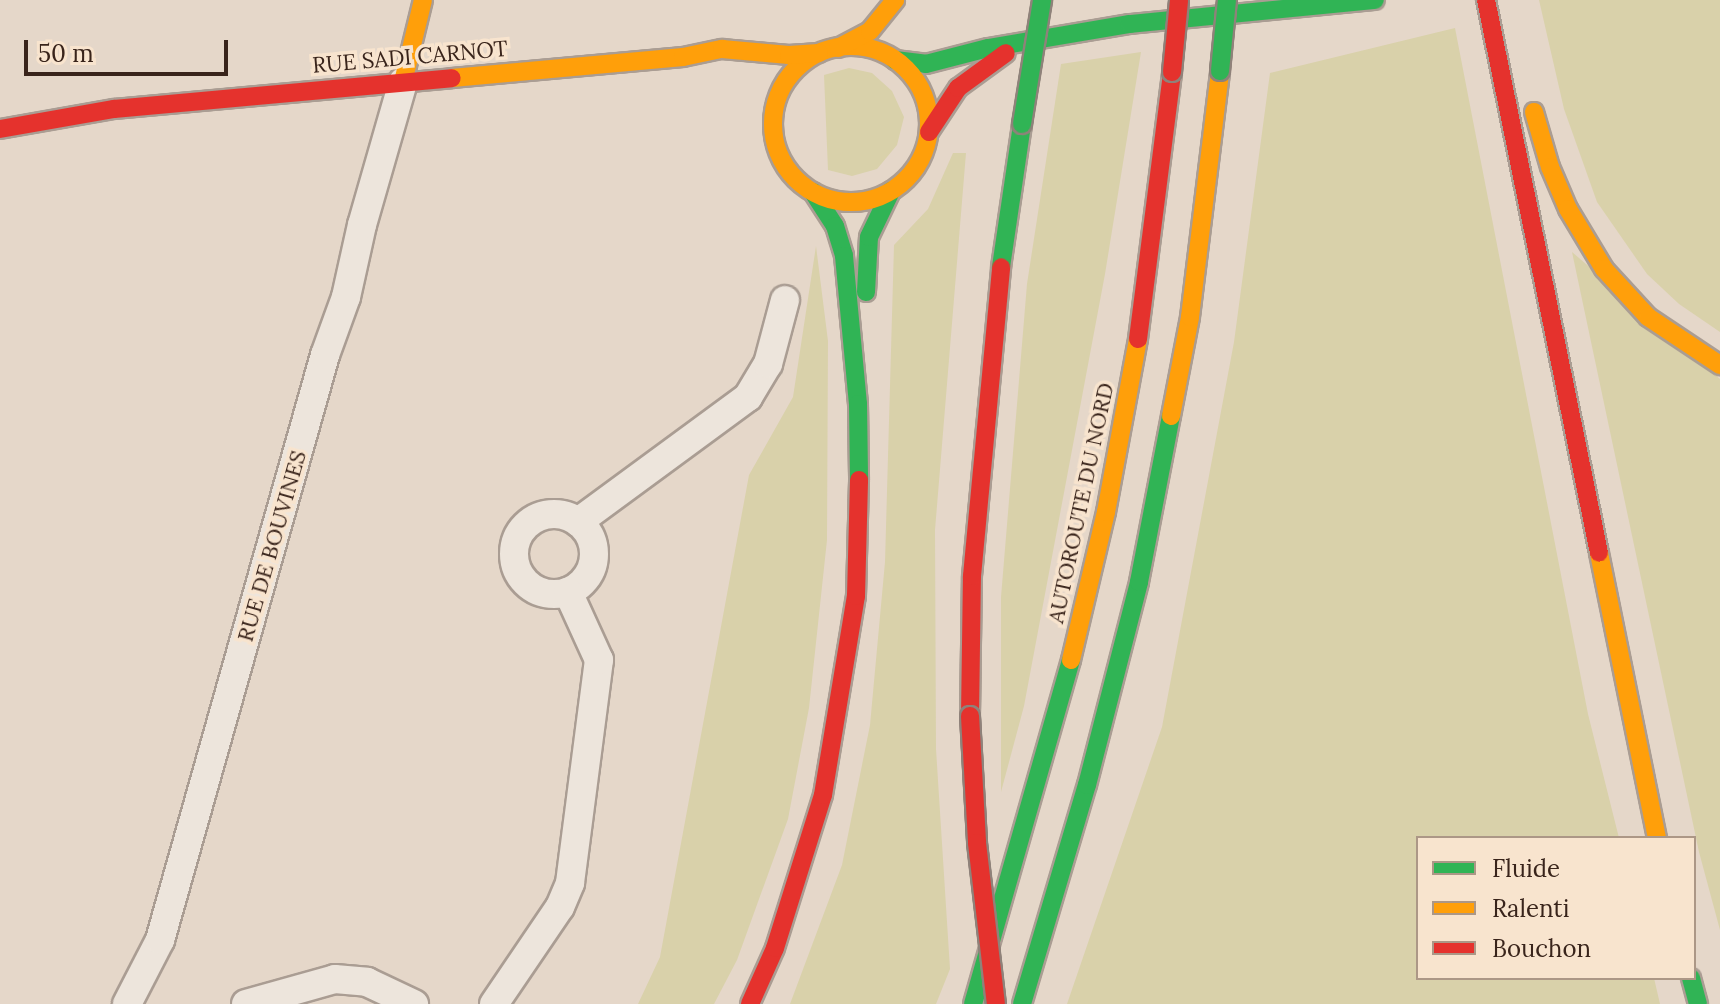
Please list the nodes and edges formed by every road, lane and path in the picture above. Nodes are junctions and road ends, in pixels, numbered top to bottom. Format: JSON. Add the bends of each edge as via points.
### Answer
{"nodes":[{"id":1,"x":423,"y":0,"type":"edge"},
{"id":2,"x":895,"y":0,"type":"edge"},
{"id":3,"x":1042,"y":0,"type":"edge"},
{"id":4,"x":1179,"y":0,"type":"edge"},
{"id":5,"x":1227,"y":0,"type":"edge"},
{"id":6,"x":1375,"y":0,"type":"edge"},
{"id":7,"x":1486,"y":0,"type":"edge"},
{"id":8,"x":1024,"y":44,"type":"junction"},
{"id":9,"x":838,"y":48,"type":"junction"},
{"id":10,"x":819,"y":53,"type":"junction"},
{"id":11,"x":683,"y":57,"type":"junction"},
{"id":12,"x":895,"y":60,"type":"junction"},
{"id":13,"x":733,"y":67,"type":"dead end"},
{"id":14,"x":403,"y":82,"type":"junction"},
{"id":15,"x":760,"y":91,"type":"dead end"},
{"id":16,"x":1530,"y":93,"type":"dead end"},
{"id":17,"x":774,"y":118,"type":"junction"},
{"id":18,"x":0,"y":129,"type":"edge"},
{"id":19,"x":929,"y":132,"type":"junction"},
{"id":20,"x":891,"y":191,"type":"junction"},
{"id":21,"x":813,"y":192,"type":"junction"},
{"id":22,"x":785,"y":300,"type":"dead end"},
{"id":23,"x":1720,"y":365,"type":"edge"},
{"id":24,"x":858,"y":404,"type":"junction"},
{"id":25,"x":578,"y":522,"type":"junction"},
{"id":26,"x":568,"y":592,"type":"junction"},
{"id":27,"x":1657,"y":836,"type":"edge"},
{"id":28,"x":1692,"y":980,"type":"edge"},
{"id":29,"x":127,"y":1004,"type":"edge"},
{"id":30,"x":246,"y":1004,"type":"edge"},
{"id":31,"x":414,"y":1004,"type":"edge"},
{"id":32,"x":494,"y":1004,"type":"edge"},
{"id":33,"x":750,"y":1004,"type":"edge"},
{"id":34,"x":973,"y":1004,"type":"edge"},
{"id":35,"x":996,"y":1004,"type":"edge"},
{"id":36,"x":1022,"y":1004,"type":"edge"},
{"id":37,"x":1698,"y":1004,"type":"edge"}],
"edges":[{"from":1,"to":14,"type":"main road"},
{"from":2,"to":9,"type":"main road","via":[[870,31]]},
{"from":3,"to":35,"type":"main road","bridge":true,"via":[[1002,255],[970,623],[977,843]]},
{"from":4,"to":34,"type":"main road","name":"AUTOROUTE DU NORD","bridge":true,"via":[[1143,314],[1109,499],[1057,717]]},
{"from":5,"to":36,"type":"main road","bridge":true,"via":[[1190,317],[1144,556],[1087,785]]},
{"from":6,"to":8,"type":"main road","via":[[1130,24]]},
{"from":7,"to":27,"type":"main road"},
{"from":8,"to":12,"type":"main road","via":[[926,64]]},
{"from":8,"to":19,"type":"main road","via":[[966,80]]},
{"from":9,"to":10,"type":"main road"},
{"from":9,"to":12,"type":"main road","via":[[872,50]]},
{"from":10,"to":11,"type":"main road","name":"RUE SADI CARNOT","via":[[733,49]]},
{"from":10,"to":17,"type":"main road","via":[[788,79]]},
{"from":11,"to":13,"type":"main road","name":"RUE SADI CARNOT"},
{"from":11,"to":14,"type":"main road","name":"RUE SADI CARNOT"},
{"from":12,"to":19,"type":"main road","via":[[921,91]]},
{"from":14,"to":18,"type":"main road","name":"RUE SADI CARNOT","via":[[90,112]]},
{"from":14,"to":29,"type":"street","name":"RUE DE BOUVINES","via":[[160,940]]},
{"from":15,"to":17,"type":"main road"},
{"from":16,"to":23,"type":"main road","via":[[1559,188],[1604,269],[1648,317]]},
{"from":17,"to":21,"type":"main road","via":[[780,156]]},
{"from":19,"to":20,"type":"main road","via":[[919,163]]},
{"from":20,"to":21,"type":"main road","via":[[847,202]]},
{"from":20,"to":24,"type":"main road","via":[[869,237]]},
{"from":21,"to":24,"type":"main road","via":[[842,247]]},
{"from":22,"to":25,"type":"street","via":[[768,364],[748,397]]},
{"from":24,"to":33,"type":"main road","via":[[856,596],[832,755],[798,880]]},
{"from":25,"to":26,"type":"street","via":[[590,537],[594,555],[583,582]]},
{"from":25,"to":26,"type":"street","via":[[554,514],[537,517],[518,534],[513,551],[515,569],[533,589]]},
{"from":26,"to":32,"type":"street","via":[[599,660],[570,883],[560,907]]},
{"from":28,"to":37,"type":"main road"},
{"from":30,"to":31,"type":"street","via":[[335,979],[367,982]]}]}
